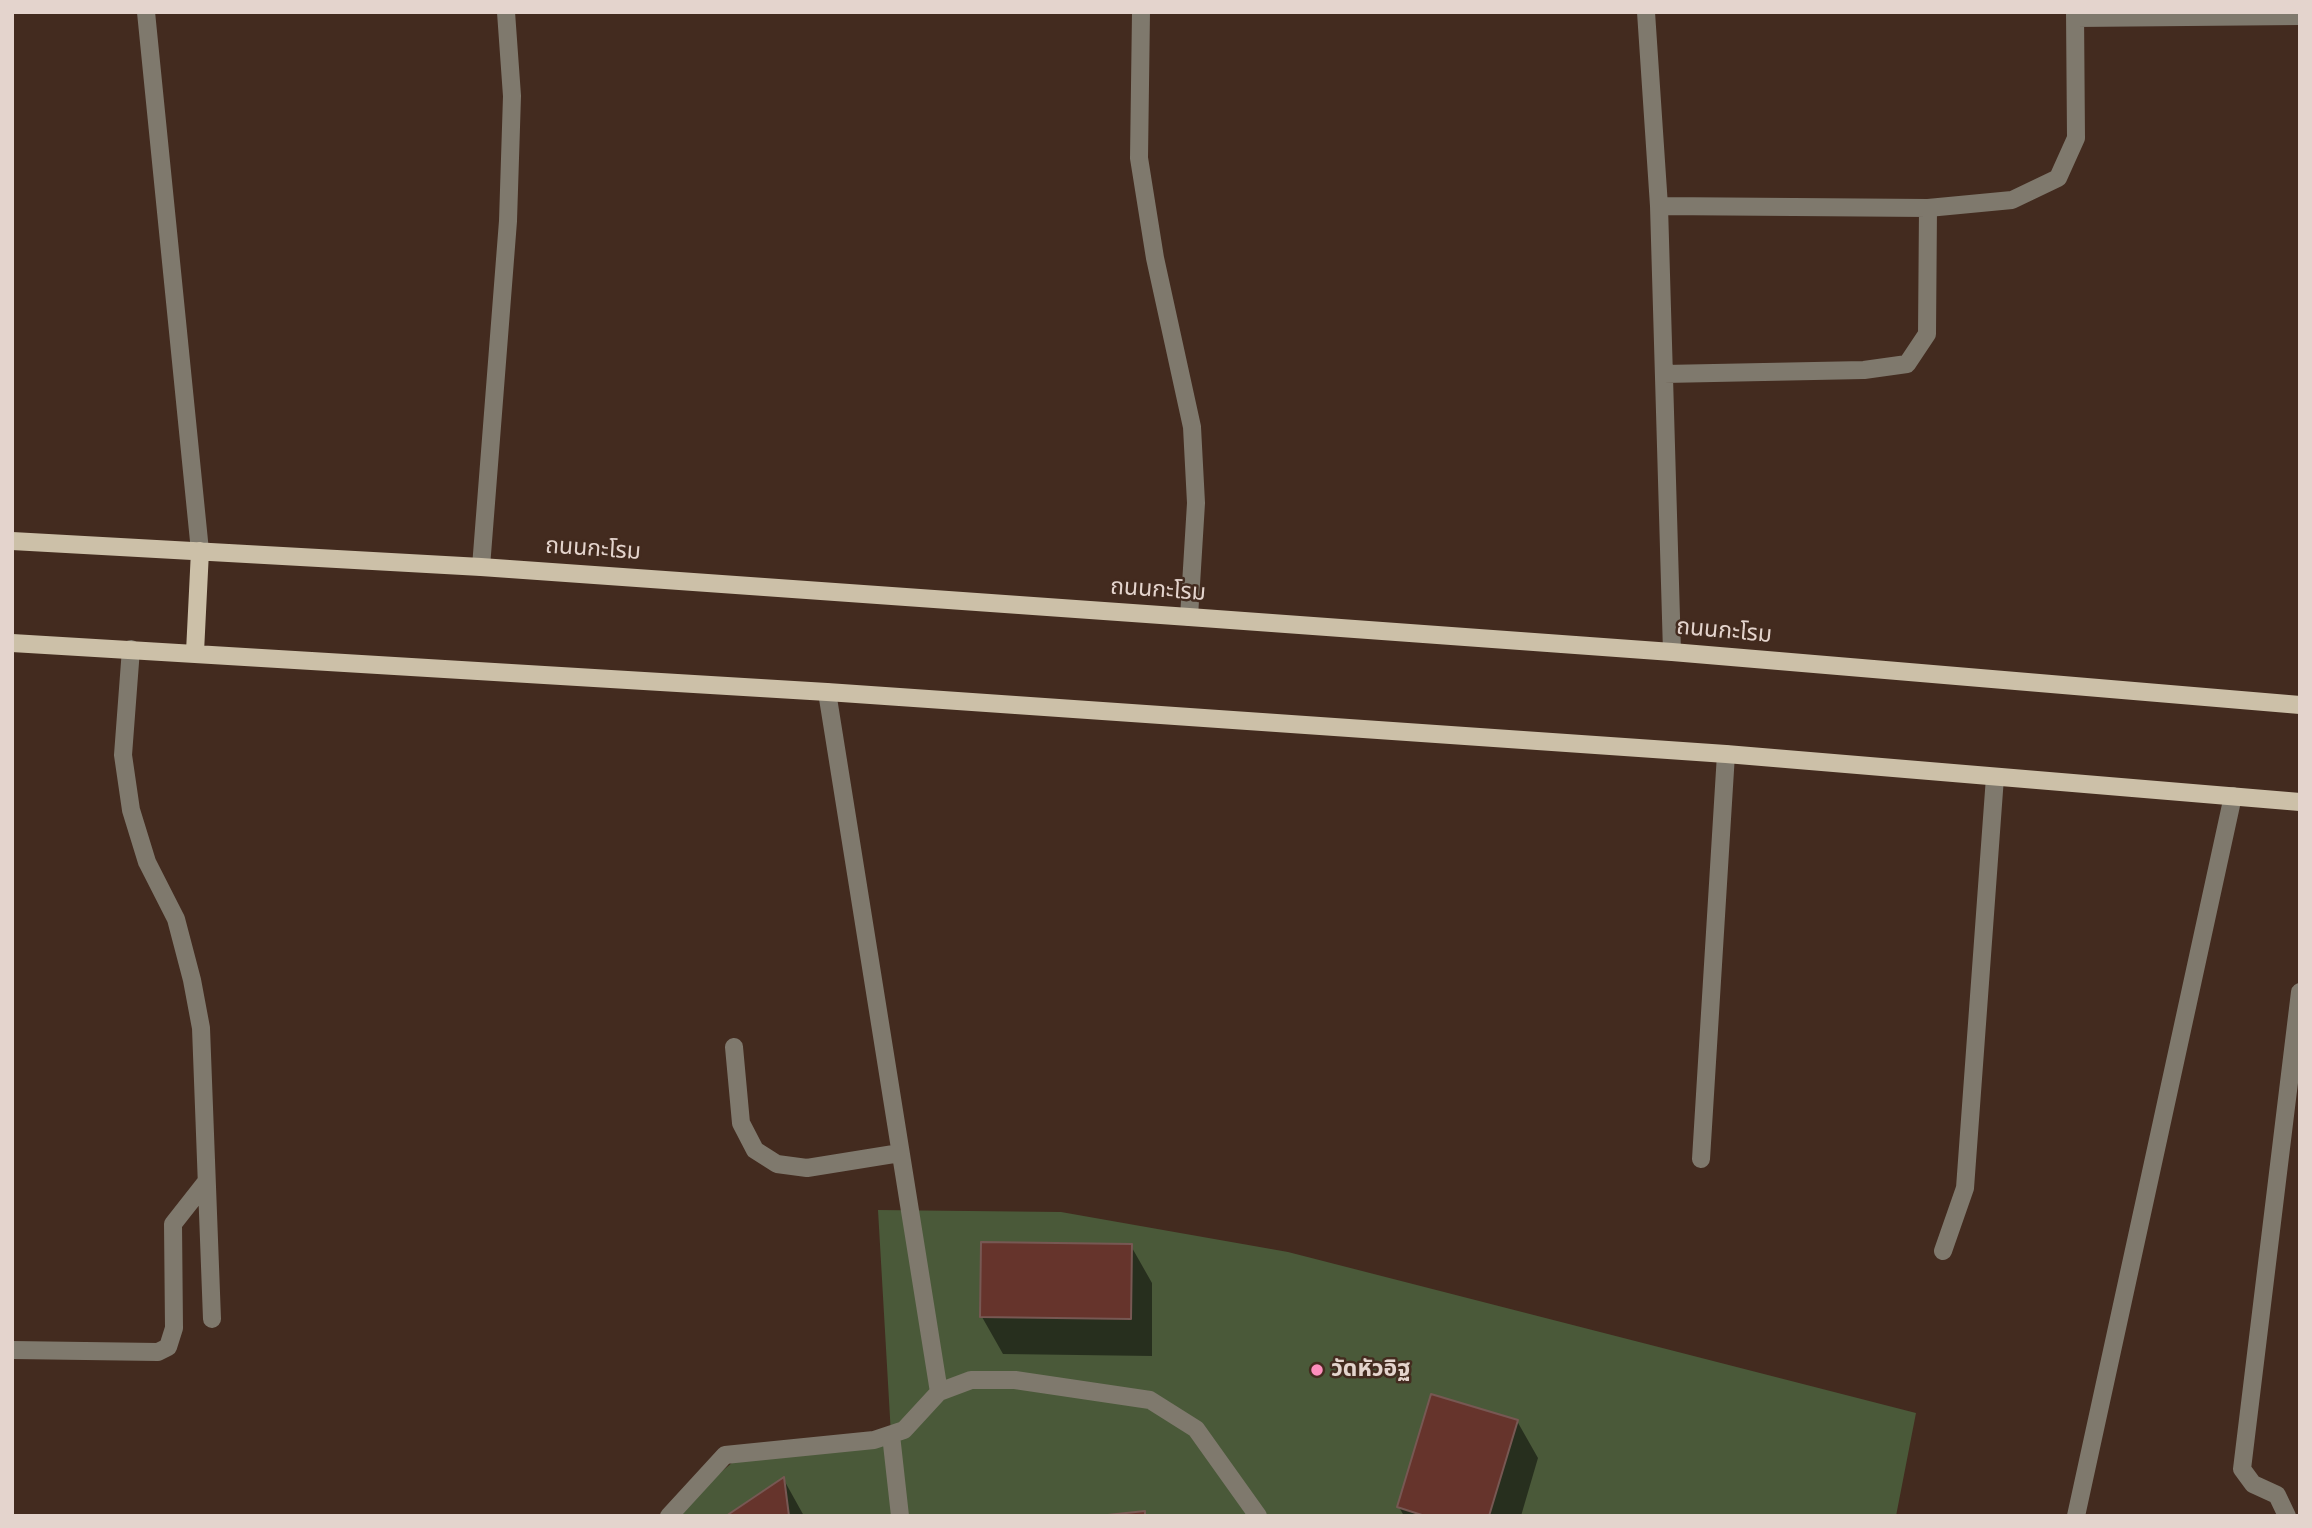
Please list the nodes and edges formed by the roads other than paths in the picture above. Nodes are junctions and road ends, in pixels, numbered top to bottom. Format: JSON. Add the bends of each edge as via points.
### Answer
{"nodes":[{"id":1,"x":146,"y":12,"type":"edge"},
{"id":2,"x":506,"y":12,"type":"edge"},
{"id":3,"x":1141,"y":12,"type":"edge"},
{"id":4,"x":1646,"y":12,"type":"edge"},
{"id":5,"x":2076,"y":15,"type":"edge"},
{"id":6,"x":2300,"y":16,"type":"edge"},
{"id":7,"x":1660,"y":206,"type":"junction"},
{"id":8,"x":1928,"y":208,"type":"junction"},
{"id":9,"x":1664,"y":374,"type":"junction"},
{"id":10,"x":12,"y":541,"type":"edge"},
{"id":11,"x":200,"y":551,"type":"junction"},
{"id":12,"x":481,"y":567,"type":"junction"},
{"id":13,"x":1189,"y":617,"type":"junction"},
{"id":14,"x":12,"y":643,"type":"edge"},
{"id":15,"x":131,"y":649,"type":"junction"},
{"id":16,"x":194,"y":652,"type":"junction"},
{"id":17,"x":1672,"y":652,"type":"junction"},
{"id":18,"x":827,"y":692,"type":"junction"},
{"id":19,"x":2300,"y":705,"type":"edge"},
{"id":20,"x":1726,"y":754,"type":"junction"},
{"id":21,"x":1995,"y":777,"type":"junction"},
{"id":22,"x":2233,"y":796,"type":"junction"},
{"id":23,"x":2300,"y":802,"type":"edge"},
{"id":24,"x":2300,"y":992,"type":"edge"},
{"id":25,"x":734,"y":1047,"type":"dead end"},
{"id":26,"x":900,"y":1153,"type":"junction"},
{"id":27,"x":1701,"y":1159,"type":"dead end"},
{"id":28,"x":206,"y":1182,"type":"junction"},
{"id":29,"x":1943,"y":1251,"type":"dead end"},
{"id":30,"x":212,"y":1319,"type":"dead end"},
{"id":31,"x":12,"y":1350,"type":"edge"},
{"id":32,"x":939,"y":1392,"type":"junction"},
{"id":33,"x":891,"y":1435,"type":"junction"},
{"id":34,"x":669,"y":1516,"type":"edge"},
{"id":35,"x":900,"y":1516,"type":"edge"},
{"id":36,"x":1258,"y":1516,"type":"edge"},
{"id":37,"x":2076,"y":1516,"type":"edge"},
{"id":38,"x":2287,"y":1516,"type":"edge"}],
"edges":[{"from":1,"to":11,"type":"street"},
{"from":2,"to":12,"type":"street","via":[[512,96],[508,222]]},
{"from":3,"to":13,"type":"street","via":[[1139,158],[1155,258],[1192,427],[1196,503]]},
{"from":4,"to":7,"type":"street"},
{"from":5,"to":6,"type":"street"},
{"from":5,"to":8,"type":"street","via":[[2076,138],[2058,178],[2012,200]]},
{"from":7,"to":8,"type":"street"},
{"from":7,"to":9,"type":"street"},
{"from":8,"to":9,"type":"street","via":[[1927,334],[1907,363],[1864,370]]},
{"from":9,"to":17,"type":"street"},
{"from":10,"to":11,"type":"main road","name":"ถนนกะโรม"},
{"from":11,"to":12,"type":"main road","name":"ถนนกะโรม"},
{"from":11,"to":16,"type":"main road"},
{"from":12,"to":13,"type":"main road","name":"ถนนกะโรม"},
{"from":13,"to":17,"type":"main road","name":"ถนนกะโรม"},
{"from":14,"to":15,"type":"main road"},
{"from":15,"to":16,"type":"main road"},
{"from":15,"to":28,"type":"street","via":[[123,755],[131,810],[147,862],[176,919],[192,980],[201,1028]]},
{"from":16,"to":18,"type":"main road"},
{"from":17,"to":19,"type":"main road","name":"ถนนกะโรม"},
{"from":18,"to":20,"type":"main road"},
{"from":18,"to":26,"type":"street"},
{"from":20,"to":21,"type":"main road"},
{"from":20,"to":27,"type":"street"},
{"from":21,"to":22,"type":"main road"},
{"from":21,"to":29,"type":"street","via":[[1965,1188]]},
{"from":22,"to":23,"type":"main road"},
{"from":22,"to":37,"type":"street"},
{"from":24,"to":38,"type":"street","via":[[2242,1469],[2253,1484],[2277,1495]]},
{"from":25,"to":26,"type":"street","via":[[741,1123],[755,1150],[777,1164],[807,1168]]},
{"from":26,"to":32,"type":"street"},
{"from":28,"to":30,"type":"street"},
{"from":28,"to":31,"type":"street","via":[[173,1224],[174,1328],[168,1347],[158,1352]]},
{"from":32,"to":33,"type":"street","via":[[904,1430]]},
{"from":32,"to":36,"type":"street","via":[[971,1380],[1015,1380],[1150,1400],[1195,1429]]},
{"from":33,"to":34,"type":"street","via":[[725,1455]]},
{"from":33,"to":35,"type":"street"}]}
